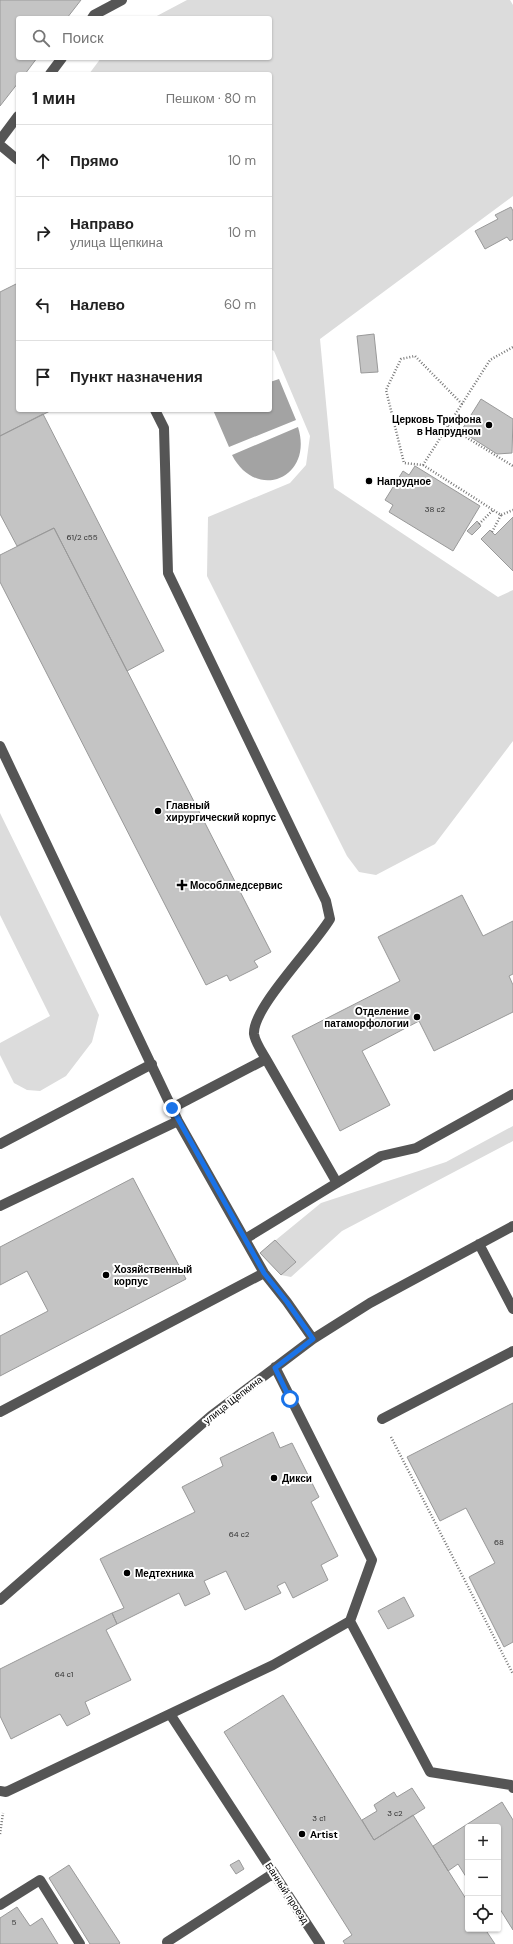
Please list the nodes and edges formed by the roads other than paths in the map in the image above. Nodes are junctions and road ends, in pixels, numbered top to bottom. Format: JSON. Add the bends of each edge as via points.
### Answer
{"nodes":[{"id":1,"x":122,"y":0,"type":"edge"},
{"id":2,"x":93,"y":16,"type":"edge"},
{"id":3,"x":60,"y":60,"type":"edge"},
{"id":4,"x":52,"y":72,"type":"edge"},
{"id":5,"x":16,"y":119,"type":"edge"},
{"id":6,"x":0,"y":140,"type":"edge"},
{"id":7,"x":0,"y":145,"type":"edge"},
{"id":8,"x":16,"y":158,"type":"edge"},
{"id":9,"x":156,"y":412,"type":"edge"},
{"id":10,"x":0,"y":746,"type":"edge"},
{"id":11,"x":266,"y":1059,"type":"junction"},
{"id":12,"x":152,"y":1064,"type":"junction"},
{"id":13,"x":513,"y":1094,"type":"edge"},
{"id":14,"x":172,"y":1108,"type":"junction"},
{"id":15,"x":178,"y":1121,"type":"junction"},
{"id":16,"x":0,"y":1144,"type":"edge"},
{"id":17,"x":337,"y":1183,"type":"junction"},
{"id":18,"x":0,"y":1206,"type":"edge"},
{"id":19,"x":513,"y":1226,"type":"edge"},
{"id":20,"x":245,"y":1239,"type":"junction"},
{"id":21,"x":479,"y":1244,"type":"junction"},
{"id":22,"x":264,"y":1273,"type":"junction"},
{"id":23,"x":513,"y":1309,"type":"edge"},
{"id":24,"x":313,"y":1339,"type":"junction"},
{"id":25,"x":513,"y":1351,"type":"edge"},
{"id":26,"x":275,"y":1368,"type":"junction"},
{"id":27,"x":0,"y":1412,"type":"edge"},
{"id":28,"x":382,"y":1419,"type":"road end"},
{"id":29,"x":0,"y":1600,"type":"edge"},
{"id":30,"x":350,"y":1621,"type":"junction"},
{"id":31,"x":170,"y":1714,"type":"junction"},
{"id":32,"x":512,"y":1785,"type":"edge"},
{"id":33,"x":0,"y":1791,"type":"edge"},
{"id":34,"x":274,"y":1873,"type":"junction"},
{"id":35,"x":0,"y":1905,"type":"edge"},
{"id":36,"x":167,"y":1942,"type":"dead end"},
{"id":37,"x":80,"y":1944,"type":"edge"},
{"id":38,"x":320,"y":1944,"type":"edge"}],
"edges":[{"from":1,"to":2,"type":"street"},
{"from":3,"to":4,"type":"street"},
{"from":5,"to":6,"type":"street"},
{"from":7,"to":8,"type":"street"},
{"from":9,"to":11,"type":"street","via":[[164,428],[168,573],[326,901],[330,919],[322,934],[265,1003],[254,1034]]},
{"from":10,"to":12,"type":"street"},
{"from":11,"to":14,"type":"street"},
{"from":11,"to":17,"type":"street"},
{"from":12,"to":14,"type":"street"},
{"from":12,"to":16,"type":"street"},
{"from":13,"to":17,"type":"street","via":[[416,1148],[381,1156]]},
{"from":14,"to":15,"type":"street"},
{"from":15,"to":18,"type":"street"},
{"from":15,"to":20,"type":"street"},
{"from":17,"to":20,"type":"street"},
{"from":19,"to":21,"type":"street","name":"улица Щепкина"},
{"from":20,"to":22,"type":"street"},
{"from":21,"to":23,"type":"street"},
{"from":21,"to":24,"type":"street","name":"улица Щепкина","via":[[370,1303]]},
{"from":22,"to":24,"type":"street"},
{"from":22,"to":27,"type":"street"},
{"from":24,"to":26,"type":"street","name":"улица Щепкина"},
{"from":25,"to":28,"type":"street"},
{"from":26,"to":29,"type":"street","name":"улица Щепкина","via":[[211,1416]]},
{"from":26,"to":30,"type":"street","via":[[372,1560]]},
{"from":30,"to":31,"type":"street","via":[[273,1665]]},
{"from":30,"to":32,"type":"street","via":[[430,1772]]},
{"from":31,"to":33,"type":"street","via":[[6,1792]]},
{"from":31,"to":34,"type":"street","name":"Банный проезд"},
{"from":34,"to":36,"type":"street"},
{"from":34,"to":38,"type":"street","name":"Банный проезд"},
{"from":35,"to":37,"type":"street","via":[[40,1880]]}]}
